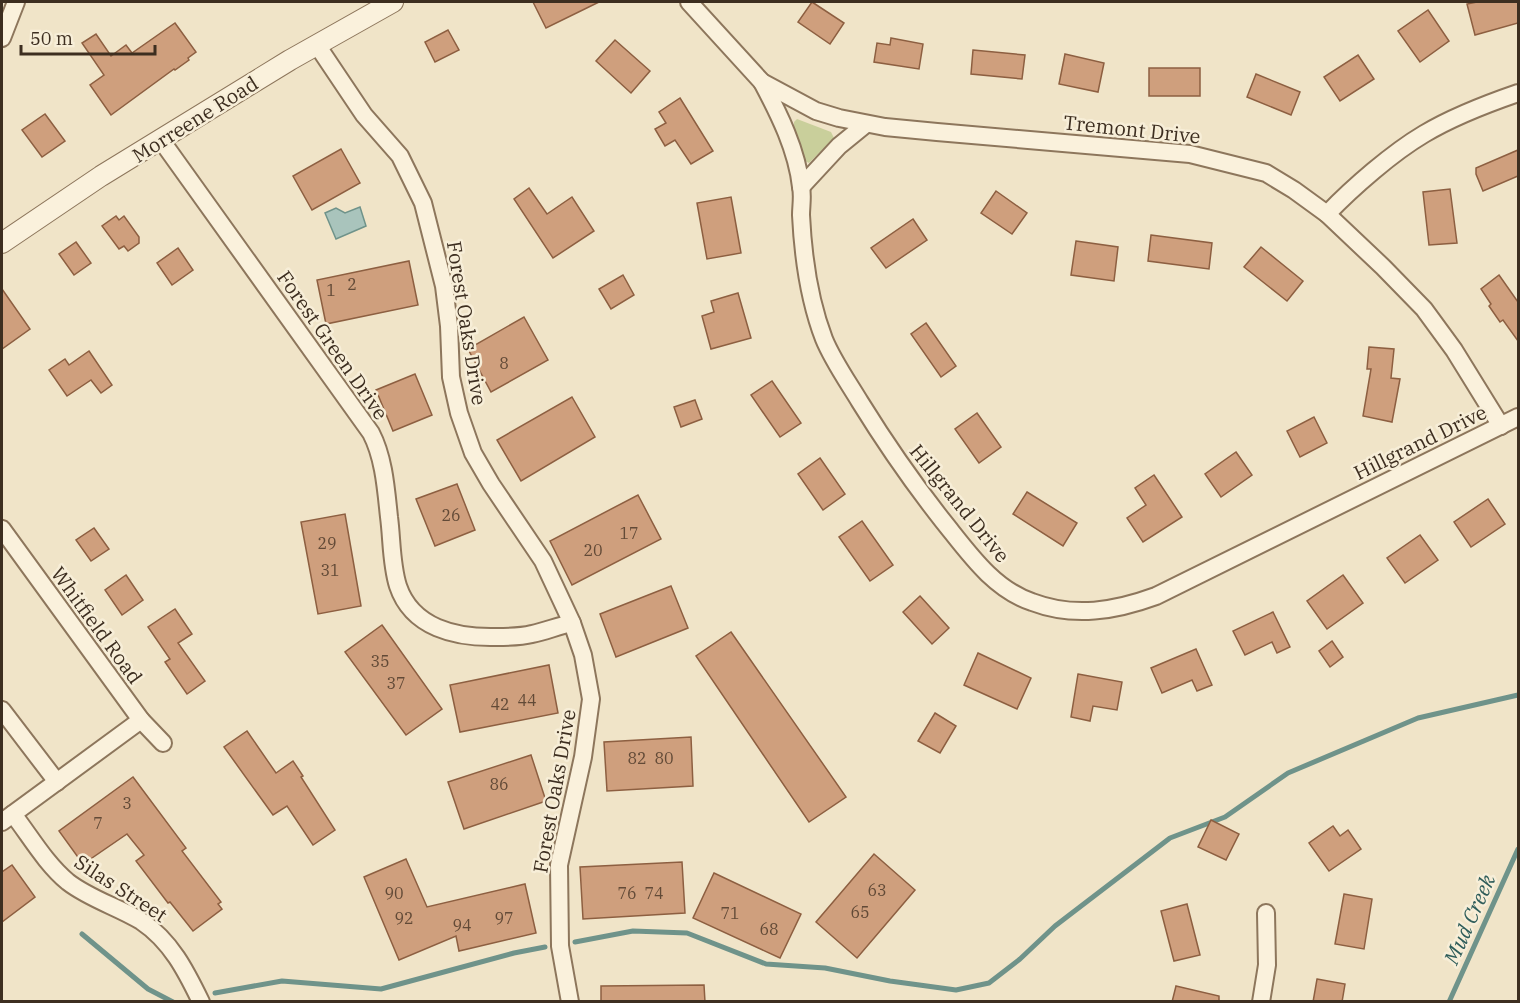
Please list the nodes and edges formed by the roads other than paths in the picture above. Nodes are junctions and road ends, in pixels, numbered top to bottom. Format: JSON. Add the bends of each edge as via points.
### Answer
{"nodes":[{"id":1,"x":16,"y":2,"type":"edge"},
{"id":2,"x":393,"y":2,"type":"edge"},
{"id":3,"x":689,"y":2,"type":"edge"},
{"id":4,"x":2,"y":38,"type":"edge"},
{"id":5,"x":318,"y":45,"type":"junction"},
{"id":6,"x":762,"y":82,"type":"junction"},
{"id":7,"x":1518,"y":93,"type":"edge"},
{"id":8,"x":866,"y":124,"type":"junction"},
{"id":9,"x":161,"y":140,"type":"junction"},
{"id":10,"x":801,"y":188,"type":"junction"},
{"id":11,"x":1327,"y":214,"type":"junction"},
{"id":12,"x":2,"y":242,"type":"edge"},
{"id":13,"x":1518,"y":417,"type":"edge"},
{"id":14,"x":1501,"y":426,"type":"junction"},
{"id":15,"x":2,"y":529,"type":"edge"},
{"id":16,"x":572,"y":623,"type":"junction"},
{"id":17,"x":2,"y":710,"type":"edge"},
{"id":18,"x":141,"y":720,"type":"junction"},
{"id":19,"x":163,"y":743,"type":"dead end"},
{"id":20,"x":57,"y":782,"type":"junction"},
{"id":21,"x":7,"y":818,"type":"edge"},
{"id":22,"x":1266,"y":913,"type":"dead end"},
{"id":23,"x":201,"y":1002,"type":"edge"},
{"id":24,"x":570,"y":1002,"type":"edge"},
{"id":25,"x":1261,"y":1002,"type":"edge"}],
"edges":[{"from":1,"to":4,"type":"street"},
{"from":2,"to":5,"type":"street","name":"Morreene Road"},
{"from":3,"to":6,"type":"street","name":"Tremont Drive"},
{"from":5,"to":9,"type":"street","name":"Morreene Road"},
{"from":5,"to":16,"type":"street","name":"Forest Oaks Drive","via":[[364,115],[400,156],[423,203],[444,286],[451,377],[462,423],[473,453],[543,561]]},
{"from":6,"to":8,"type":"street","name":"Tremont Drive","via":[[816,111]]},
{"from":6,"to":10,"type":"street","name":"Hillgrand Drive","via":[[780,116]]},
{"from":7,"to":11,"type":"street","via":[[1423,134],[1344,195]]},
{"from":8,"to":10,"type":"street","via":[[839,146]]},
{"from":8,"to":11,"type":"street","name":"Tremont Drive","via":[[1190,154],[1266,173]]},
{"from":9,"to":12,"type":"street","name":"Morreene Road"},
{"from":9,"to":16,"type":"street","name":"Forest Green Drive","via":[[377,444],[386,481],[394,567],[405,602],[425,622],[440,630],[473,638],[513,637]]},
{"from":10,"to":14,"type":"street","name":"Hillgrand Drive","via":[[808,284],[825,341],[841,371],[903,468],[971,557],[1006,588],[1031,602],[1084,612],[1112,609],[1156,596]]},
{"from":11,"to":14,"type":"street","name":"Tremont Drive","via":[[1424,309]]},
{"from":13,"to":14,"type":"street","name":"Hillgrand Drive"},
{"from":15,"to":18,"type":"street","name":"Whitfield Road"},
{"from":16,"to":24,"type":"street","name":"Forest Oaks Drive","via":[[591,699],[583,757],[559,865],[560,946]]},
{"from":17,"to":20,"type":"street"},
{"from":18,"to":19,"type":"street","name":"Whitfield Road"},
{"from":18,"to":20,"type":"street"},
{"from":20,"to":21,"type":"street"},
{"from":21,"to":23,"type":"street","name":"Silas Street","via":[[69,882],[142,922],[160,937],[174,952]]},
{"from":22,"to":25,"type":"street","via":[[1267,965]]}]}
